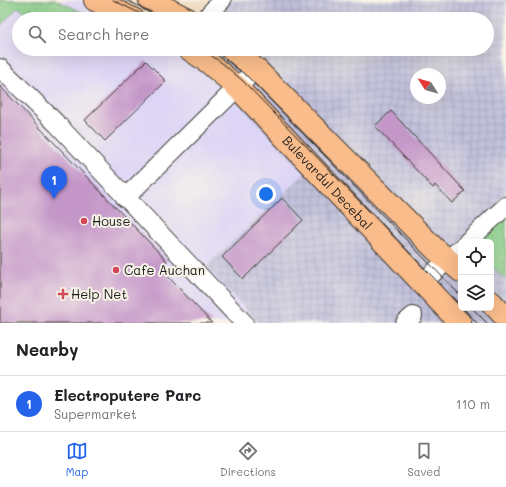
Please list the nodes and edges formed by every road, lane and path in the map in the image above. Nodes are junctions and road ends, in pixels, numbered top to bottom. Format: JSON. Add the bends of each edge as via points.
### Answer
{"nodes":[{"id":1,"x":95,"y":0,"type":"edge"},
{"id":2,"x":150,"y":0,"type":"edge"},
{"id":3,"x":222,"y":0,"type":"edge"},
{"id":4,"x":119,"y":12,"type":"edge"},
{"id":5,"x":173,"y":12,"type":"edge"},
{"id":6,"x":211,"y":12,"type":"edge"},
{"id":7,"x":198,"y":56,"type":"edge"},
{"id":8,"x":240,"y":56,"type":"edge"},
{"id":9,"x":0,"y":68,"type":"edge"},
{"id":10,"x":256,"y":69,"type":"junction"},
{"id":11,"x":237,"y":87,"type":"junction"},
{"id":12,"x":255,"y":106,"type":"junction"},
{"id":13,"x":211,"y":113,"type":"junction"},
{"id":14,"x":125,"y":198,"type":"junction"},
{"id":15,"x":506,"y":206,"type":"edge"},
{"id":16,"x":470,"y":239,"type":"edge"},
{"id":17,"x":457,"y":260,"type":"edge"},
{"id":18,"x":422,"y":283,"type":"junction"},
{"id":19,"x":494,"y":305,"type":"edge"},
{"id":20,"x":506,"y":318,"type":"edge"},
{"id":21,"x":244,"y":323,"type":"edge"},
{"id":22,"x":460,"y":323,"type":"edge"}],
"edges":[{"from":1,"to":4,"type":"main road"},
{"from":2,"to":5,"type":"main road"},
{"from":3,"to":6,"type":"street"},
{"from":7,"to":11,"type":"main road","name":"Bulevardul Decebal"},
{"from":8,"to":10,"type":"main road"},
{"from":9,"to":14,"type":"street","via":[[57,124]]},
{"from":10,"to":11,"type":"street"},
{"from":10,"to":17,"type":"main road","via":[[435,249]]},
{"from":11,"to":12,"type":"main road","name":"Bulevardul Decebal"},
{"from":11,"to":13,"type":"street"},
{"from":12,"to":13,"type":"street","via":[[246,105]]},
{"from":12,"to":18,"type":"main road","name":"Bulevardul Decebal"},
{"from":13,"to":14,"type":"street"},
{"from":14,"to":21,"type":"street"},
{"from":15,"to":16,"type":"street"},
{"from":17,"to":18,"type":"street"},
{"from":18,"to":22,"type":"main road","name":"Bulevardul Decebal"},
{"from":19,"to":20,"type":"main road"}]}
